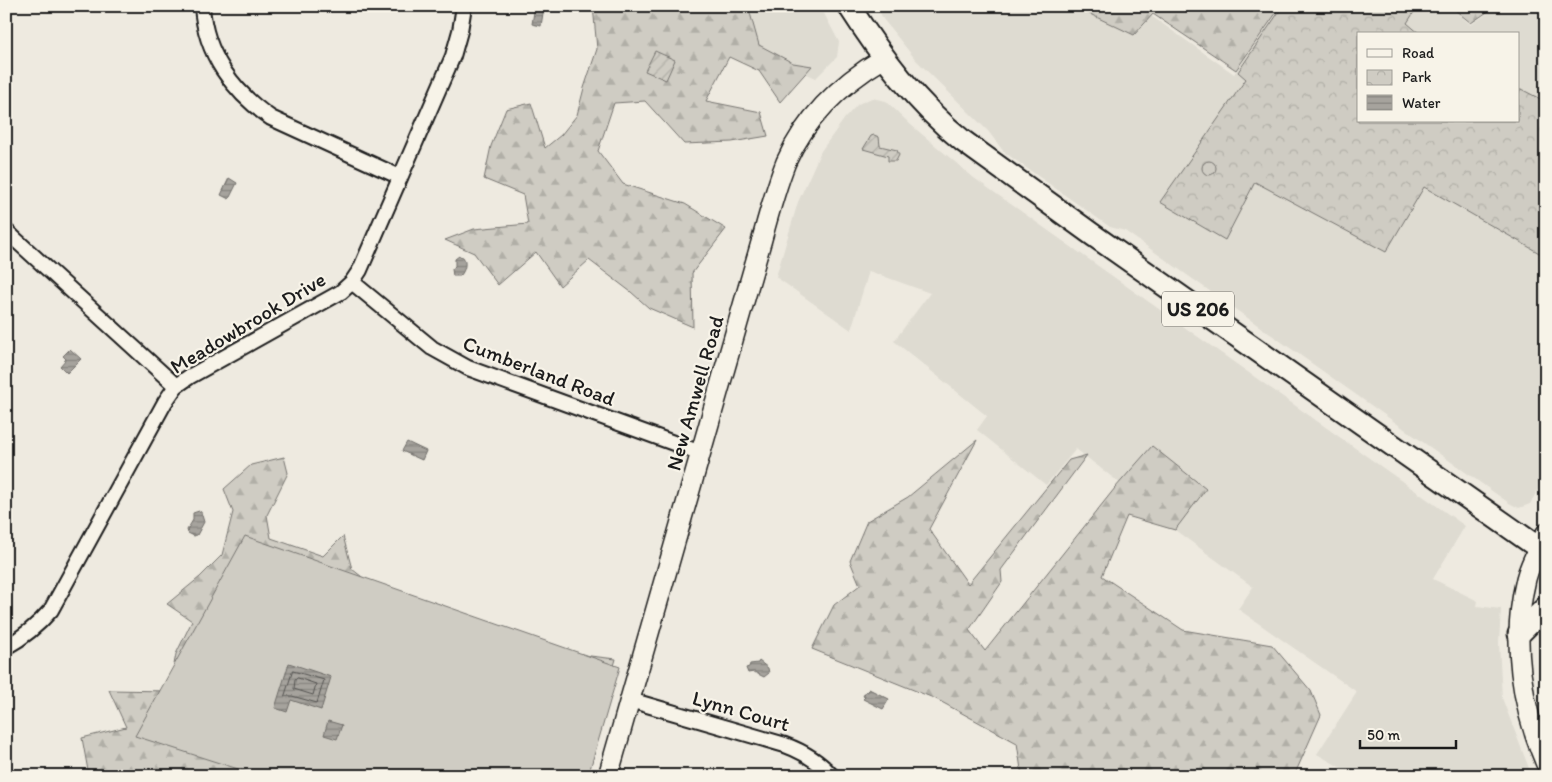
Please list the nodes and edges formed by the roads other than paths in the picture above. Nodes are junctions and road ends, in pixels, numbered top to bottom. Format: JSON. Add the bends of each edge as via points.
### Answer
{"nodes":[{"id":1,"x":202,"y":6,"type":"edge"},
{"id":2,"x":464,"y":6,"type":"edge"},
{"id":3,"x":849,"y":6,"type":"edge"},
{"id":4,"x":884,"y":58,"type":"junction"},
{"id":5,"x":400,"y":177,"type":"junction"},
{"id":6,"x":6,"y":230,"type":"edge"},
{"id":7,"x":352,"y":282,"type":"junction"},
{"id":8,"x":176,"y":386,"type":"junction"},
{"id":9,"x":701,"y":454,"type":"junction"},
{"id":10,"x":1544,"y":550,"type":"edge"},
{"id":11,"x":1546,"y":607,"type":"edge"},
{"id":12,"x":1519,"y":634,"type":"junction"},
{"id":13,"x":6,"y":647,"type":"edge"},
{"id":14,"x":630,"y":700,"type":"junction"},
{"id":15,"x":1546,"y":764,"type":"edge"},
{"id":16,"x":608,"y":776,"type":"edge"},
{"id":17,"x":832,"y":776,"type":"edge"}],
"edges":[{"from":1,"to":5,"type":"street","via":[[207,36],[224,73],[258,109],[271,118]]},
{"from":2,"to":5,"type":"street","name":"Meadowbrook Drive","via":[[453,56]]},
{"from":3,"to":4,"type":"main road","number":"US 206"},
{"from":4,"to":9,"type":"street","name":"New Amwell Road","via":[[848,82],[831,98],[800,136],[786,162]]},
{"from":4,"to":10,"type":"main road","number":"US 206","via":[[946,127],[996,166]]},
{"from":5,"to":7,"type":"street","name":"Meadowbrook Drive"},
{"from":6,"to":8,"type":"street"},
{"from":7,"to":8,"type":"street","name":"Meadowbrook Drive","via":[[341,292]]},
{"from":7,"to":9,"type":"street","name":"Cumberland Road","via":[[432,348],[468,368]]},
{"from":8,"to":13,"type":"street","name":"Meadowbrook Drive","via":[[51,610],[38,625]]},
{"from":9,"to":14,"type":"street","name":"New Amwell Road"},
{"from":10,"to":12,"type":"street","via":[[1526,578]]},
{"from":11,"to":12,"type":"main road"},
{"from":12,"to":15,"type":"street","via":[[1527,712]]},
{"from":14,"to":16,"type":"street","name":"New Amwell Road"},
{"from":14,"to":17,"type":"street","name":"Lynn Court","via":[[800,750]]}]}
